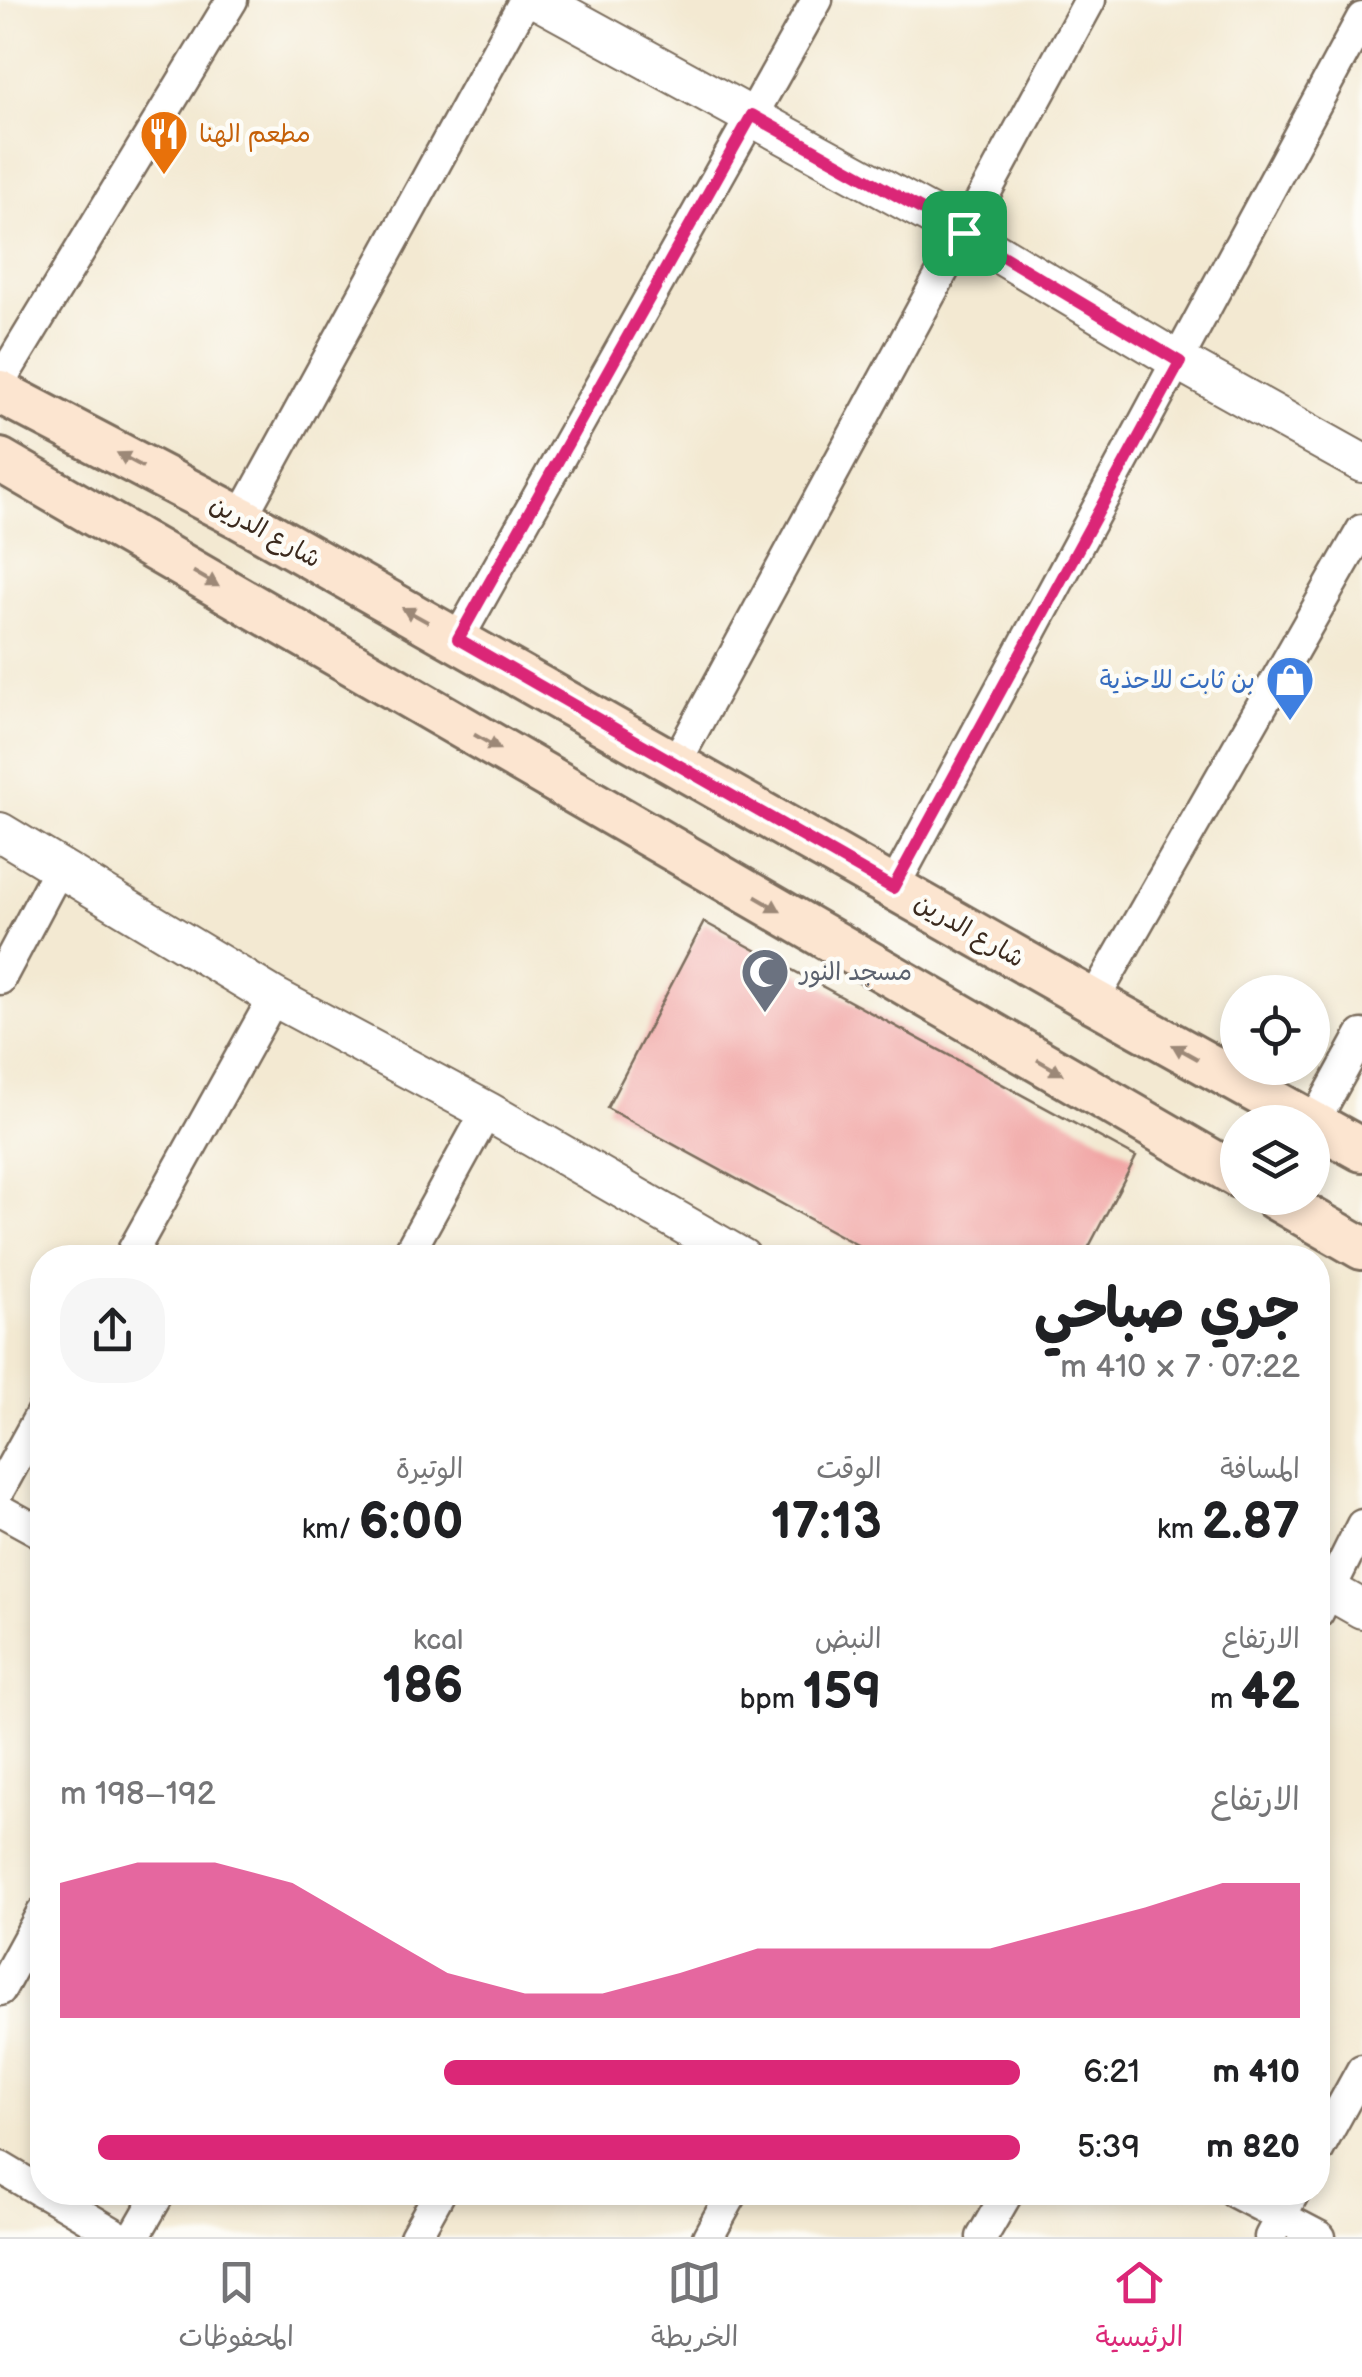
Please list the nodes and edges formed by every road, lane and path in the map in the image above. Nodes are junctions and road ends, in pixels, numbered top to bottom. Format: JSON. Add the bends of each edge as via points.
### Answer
{"nodes":[{"id":1,"x":232,"y":0,"type":"edge"},
{"id":2,"x":525,"y":0,"type":"edge"},
{"id":3,"x":538,"y":0,"type":"edge"},
{"id":4,"x":817,"y":0,"type":"edge"},
{"id":5,"x":1090,"y":0,"type":"edge"},
{"id":6,"x":1362,"y":18,"type":"edge"},
{"id":7,"x":752,"y":115,"type":"junction"},
{"id":8,"x":964,"y":233,"type":"junction"},
{"id":9,"x":1180,"y":362,"type":"junction"},
{"id":10,"x":0,"y":382,"type":"edge"},
{"id":11,"x":0,"y":392,"type":"edge"},
{"id":12,"x":0,"y":460,"type":"edge"},
{"id":13,"x":1362,"y":463,"type":"edge"},
{"id":14,"x":241,"y":518,"type":"junction"},
{"id":15,"x":1362,"y":530,"type":"edge"},
{"id":16,"x":458,"y":639,"type":"junction"},
{"id":17,"x":675,"y":764,"type":"junction"},
{"id":18,"x":0,"y":832,"type":"edge"},
{"id":19,"x":60,"y":868,"type":"junction"},
{"id":20,"x":893,"y":888,"type":"junction"},
{"id":21,"x":0,"y":979,"type":"edge"},
{"id":22,"x":274,"y":997,"type":"junction"},
{"id":23,"x":1092,"y":1002,"type":"junction"},
{"id":24,"x":1362,"y":1035,"type":"edge"},
{"id":25,"x":1283,"y":1105,"type":"edge"},
{"id":26,"x":1323,"y":1105,"type":"edge"},
{"id":27,"x":487,"y":1111,"type":"junction"},
{"id":28,"x":1330,"y":1131,"type":"edge"},
{"id":29,"x":1362,"y":1150,"type":"edge"},
{"id":30,"x":1220,"y":1166,"type":"edge"},
{"id":31,"x":1305,"y":1215,"type":"edge"},
{"id":32,"x":136,"y":1245,"type":"edge"},
{"id":33,"x":413,"y":1245,"type":"edge"},
{"id":34,"x":692,"y":1245,"type":"edge"},
{"id":35,"x":1362,"y":1248,"type":"edge"},
{"id":36,"x":30,"y":1434,"type":"edge"},
{"id":37,"x":0,"y":1488,"type":"edge"},
{"id":38,"x":0,"y":1510,"type":"edge"},
{"id":39,"x":1362,"y":1525,"type":"edge"},
{"id":40,"x":30,"y":1526,"type":"edge"},
{"id":41,"x":1330,"y":1582,"type":"edge"},
{"id":42,"x":1330,"y":1599,"type":"edge"},
{"id":43,"x":1362,"y":1610,"type":"edge"},
{"id":44,"x":30,"y":1936,"type":"edge"},
{"id":45,"x":0,"y":1990,"type":"edge"},
{"id":46,"x":1362,"y":2070,"type":"edge"},
{"id":47,"x":1330,"y":2128,"type":"edge"},
{"id":48,"x":0,"y":2167,"type":"edge"},
{"id":49,"x":30,"y":2184,"type":"edge"},
{"id":50,"x":65,"y":2205,"type":"edge"},
{"id":51,"x":152,"y":2205,"type":"edge"},
{"id":52,"x":433,"y":2205,"type":"edge"},
{"id":53,"x":726,"y":2205,"type":"edge"},
{"id":54,"x":1000,"y":2205,"type":"edge"},
{"id":55,"x":1282,"y":2215,"type":"edge"},
{"id":56,"x":120,"y":2237,"type":"edge"},
{"id":57,"x":134,"y":2237,"type":"edge"},
{"id":58,"x":415,"y":2237,"type":"edge"},
{"id":59,"x":708,"y":2237,"type":"edge"},
{"id":60,"x":982,"y":2237,"type":"edge"},
{"id":61,"x":1320,"y":2237,"type":"edge"}],
"edges":[{"from":1,"to":10,"type":"street"},
{"from":2,"to":14,"type":"street"},
{"from":3,"to":7,"type":"street"},
{"from":4,"to":7,"type":"street"},
{"from":5,"to":8,"type":"street"},
{"from":6,"to":9,"type":"street"},
{"from":7,"to":8,"type":"street"},
{"from":7,"to":16,"type":"street"},
{"from":8,"to":9,"type":"street"},
{"from":8,"to":17,"type":"street"},
{"from":9,"to":13,"type":"street"},
{"from":9,"to":20,"type":"street"},
{"from":14,"to":11,"type":"main road","name":"شارع الدرين","one_way":true},
{"from":12,"to":30,"type":"main road","one_way":true},
{"from":16,"to":14,"type":"main road","name":"شارع الدرين","one_way":true},
{"from":15,"to":23,"type":"street"},
{"from":16,"to":17,"type":"main road","name":"شارع الدرين"},
{"from":17,"to":20,"type":"main road","name":"شارع الدرين"},
{"from":18,"to":19,"type":"street"},
{"from":19,"to":21,"type":"street"},
{"from":19,"to":22,"type":"street"},
{"from":20,"to":23,"type":"main road","name":"شارع الدرين"},
{"from":22,"to":27,"type":"street"},
{"from":22,"to":32,"type":"street"},
{"from":25,"to":23,"type":"main road","name":"شارع الدرين","one_way":true},
{"from":24,"to":26,"type":"street"},
{"from":27,"to":33,"type":"street"},
{"from":27,"to":34,"type":"street"},
{"from":28,"to":29,"type":"main road","name":"شارع الدرين"},
{"from":31,"to":35,"type":"main road"},
{"from":36,"to":37,"type":"street"},
{"from":38,"to":40,"type":"street"},
{"from":39,"to":41,"type":"street"},
{"from":42,"to":43,"type":"street"},
{"from":44,"to":45,"type":"street"},
{"from":46,"to":47,"type":"street"},
{"from":48,"to":49,"type":"street"},
{"from":50,"to":56,"type":"street"},
{"from":51,"to":57,"type":"street"},
{"from":52,"to":58,"type":"street"},
{"from":53,"to":59,"type":"street"},
{"from":54,"to":60,"type":"street"},
{"from":55,"to":61,"type":"street"}]}
